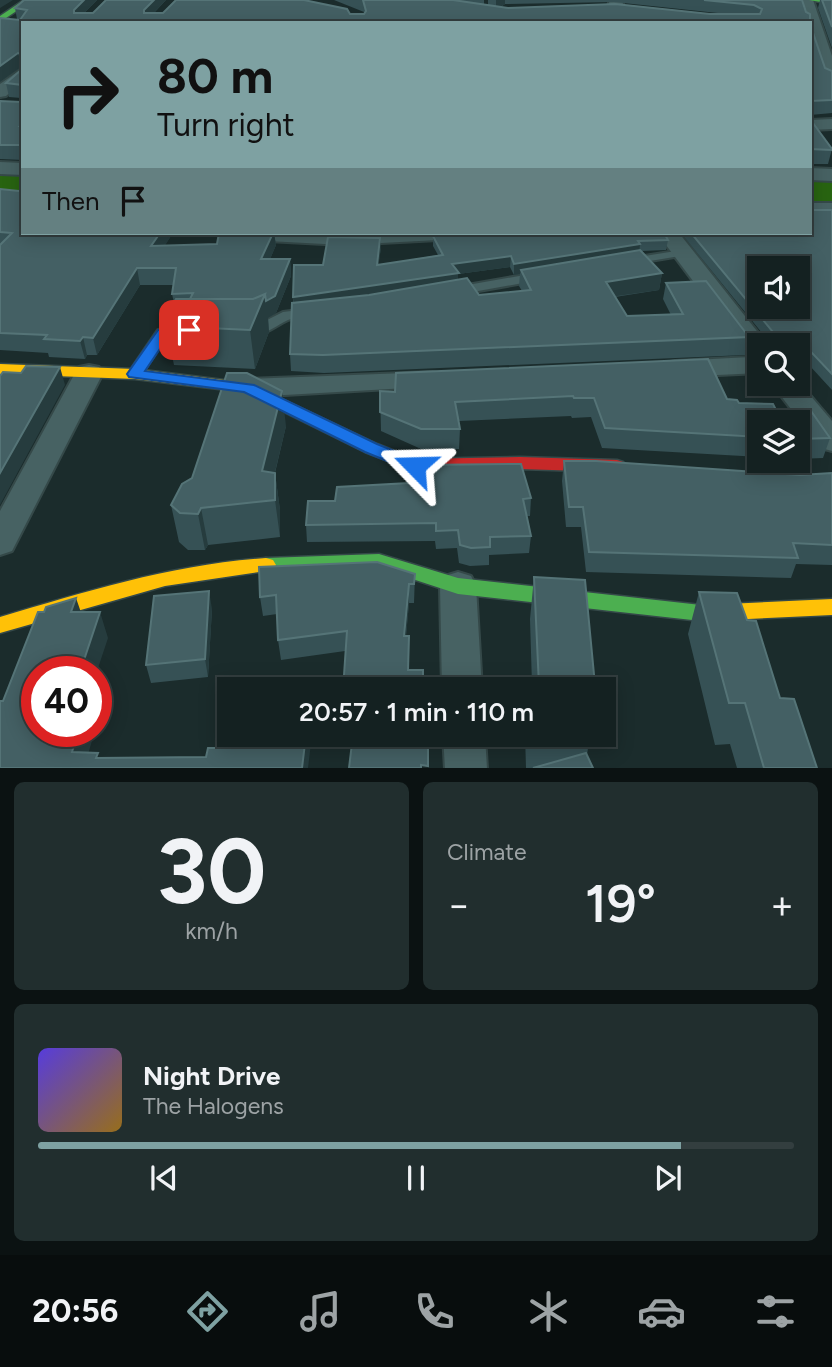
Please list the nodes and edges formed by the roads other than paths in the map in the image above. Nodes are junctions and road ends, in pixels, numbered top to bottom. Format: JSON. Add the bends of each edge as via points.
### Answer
{"nodes":[{"id":1,"x":29,"y":0,"type":"edge"},
{"id":2,"x":806,"y":0,"type":"edge"},
{"id":3,"x":813,"y":0,"type":"edge"},
{"id":4,"x":832,"y":2,"type":"edge"},
{"id":5,"x":610,"y":6,"type":"edge"},
{"id":6,"x":641,"y":12,"type":"edge"},
{"id":7,"x":623,"y":21,"type":"edge"},
{"id":8,"x":810,"y":21,"type":"edge"},
{"id":9,"x":0,"y":22,"type":"edge"},
{"id":10,"x":21,"y":25,"type":"edge"},
{"id":11,"x":813,"y":35,"type":"edge"},
{"id":12,"x":21,"y":76,"type":"edge"},
{"id":13,"x":812,"y":79,"type":"edge"},
{"id":14,"x":832,"y":79,"type":"edge"},
{"id":15,"x":0,"y":92,"type":"edge"},
{"id":16,"x":832,"y":124,"type":"edge"},
{"id":17,"x":812,"y":125,"type":"edge"},
{"id":18,"x":812,"y":174,"type":"edge"},
{"id":19,"x":832,"y":175,"type":"edge"},
{"id":20,"x":812,"y":209,"type":"edge"},
{"id":21,"x":832,"y":209,"type":"edge"},
{"id":22,"x":275,"y":235,"type":"edge"},
{"id":23,"x":419,"y":235,"type":"edge"},
{"id":24,"x":675,"y":243,"type":"edge"},
{"id":25,"x":614,"y":264,"type":"edge"},
{"id":26,"x":546,"y":276,"type":"edge"},
{"id":27,"x":437,"y":294,"type":"edge"},
{"id":28,"x":315,"y":312,"type":"edge"},
{"id":29,"x":204,"y":329,"type":"edge"},
{"id":30,"x":231,"y":330,"type":"edge"},
{"id":31,"x":747,"y":335,"type":"edge"},
{"id":32,"x":747,"y":366,"type":"edge"},
{"id":33,"x":0,"y":369,"type":"edge"},
{"id":34,"x":649,"y":370,"type":"edge"},
{"id":35,"x":89,"y":373,"type":"junction"},
{"id":36,"x":135,"y":374,"type":"junction"},
{"id":37,"x":455,"y":379,"type":"edge"},
{"id":38,"x":248,"y":388,"type":"junction"},
{"id":39,"x":796,"y":396,"type":"edge"},
{"id":40,"x":832,"y":441,"type":"edge"},
{"id":41,"x":634,"y":467,"type":"edge"},
{"id":42,"x":0,"y":542,"type":"edge"},
{"id":43,"x":458,"y":586,"type":"junction"},
{"id":44,"x":832,"y":607,"type":"edge"},
{"id":45,"x":0,"y":625,"type":"edge"},
{"id":46,"x":462,"y":677,"type":"edge"},
{"id":47,"x":465,"y":747,"type":"edge"},
{"id":48,"x":466,"y":768,"type":"edge"}],
"edges":[{"from":1,"to":9,"type":"street"},
{"from":2,"to":8,"type":"street"},
{"from":3,"to":4,"type":"street"},
{"from":5,"to":6,"type":"street"},
{"from":5,"to":7,"type":"street"},
{"from":9,"to":10,"type":"street"},
{"from":11,"to":14,"type":"street"},
{"from":12,"to":15,"type":"street"},
{"from":13,"to":14,"type":"street"},
{"from":16,"to":17,"type":"street"},
{"from":18,"to":19,"type":"street"},
{"from":20,"to":21,"type":"street"},
{"from":22,"to":23,"type":"street","via":[[328,239]]},
{"from":24,"to":25,"type":"lane"},
{"from":24,"to":31,"type":"street"},
{"from":26,"to":27,"type":"lane"},
{"from":28,"to":30,"type":"lane","via":[[287,315],[258,331]]},
{"from":29,"to":36,"type":"lane","via":[[163,333]]},
{"from":32,"to":34,"type":"street"},
{"from":33,"to":35,"type":"street"},
{"from":35,"to":36,"type":"street"},
{"from":35,"to":42,"type":"street"},
{"from":36,"to":38,"type":"street"},
{"from":37,"to":38,"type":"street"},
{"from":38,"to":41,"type":"street","via":[[415,466]]},
{"from":39,"to":40,"type":"street"},
{"from":43,"to":44,"type":"street","via":[[701,613]]},
{"from":43,"to":45,"type":"street","via":[[379,561],[238,566],[162,579]]},
{"from":43,"to":46,"type":"street"},
{"from":47,"to":48,"type":"street"}]}
